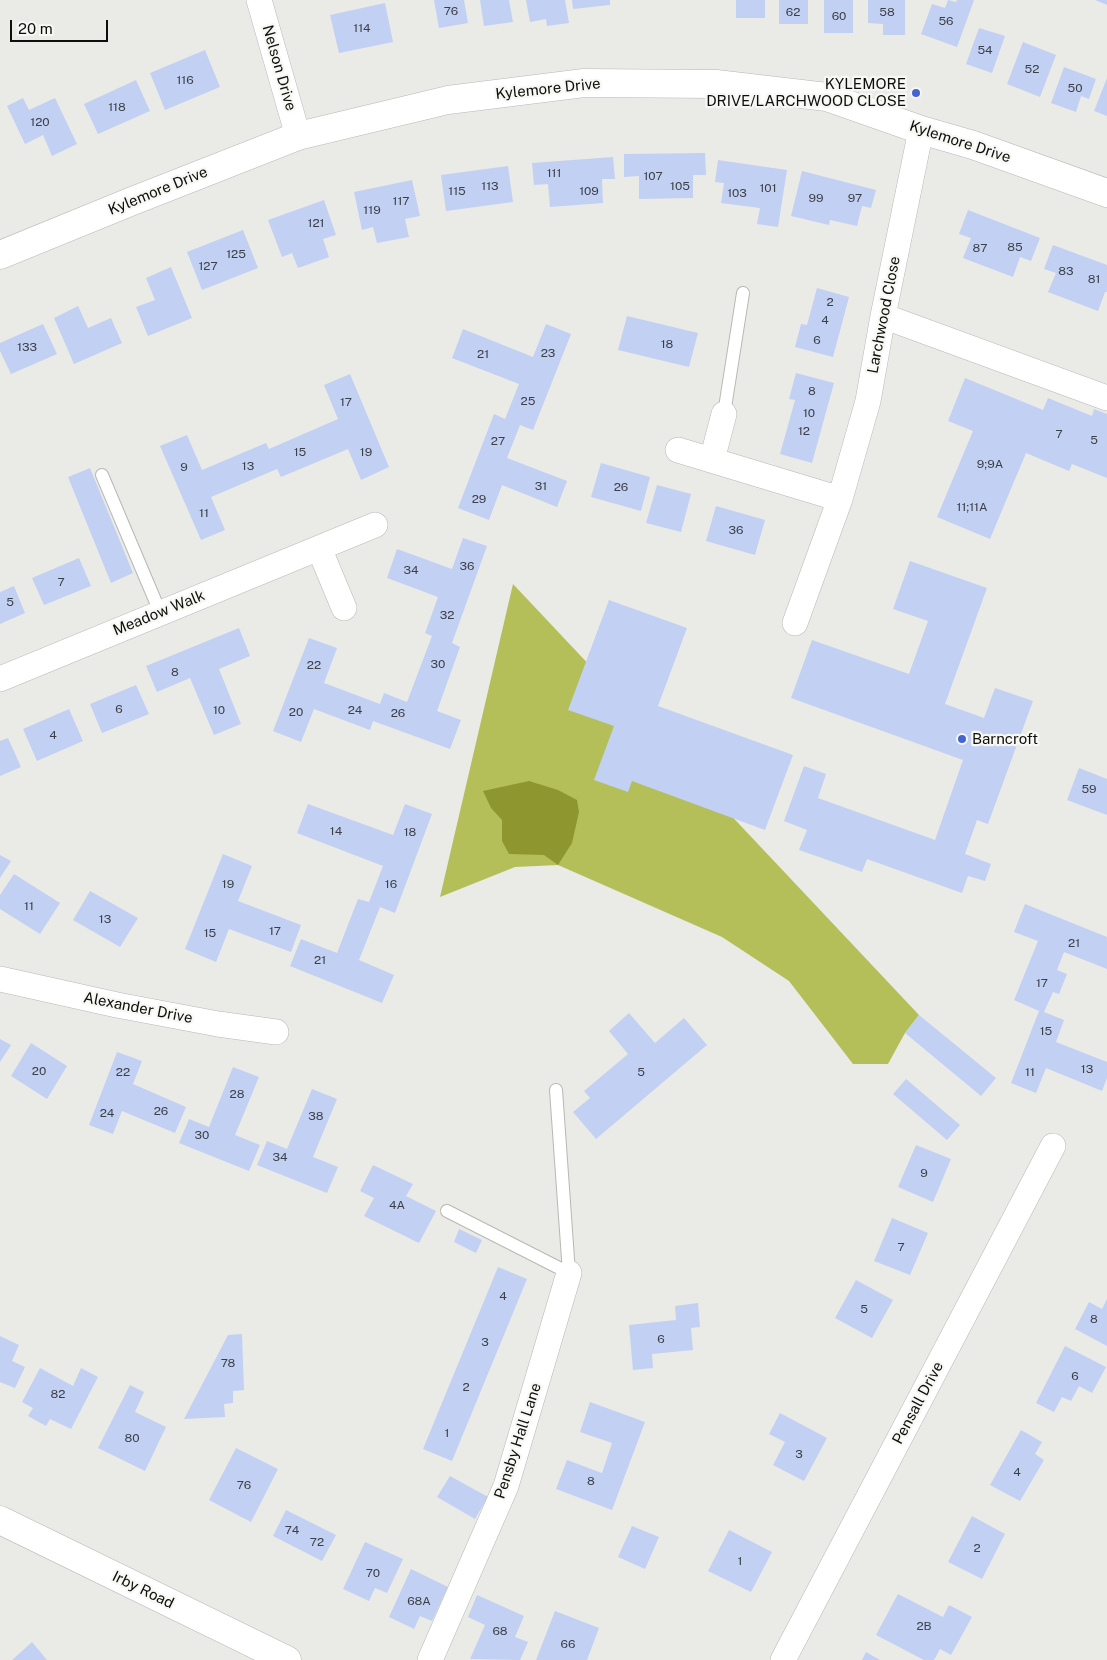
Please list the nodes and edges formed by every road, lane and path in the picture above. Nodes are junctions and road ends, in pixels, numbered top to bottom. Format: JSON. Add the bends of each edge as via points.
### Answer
{"nodes":[{"id":1,"x":259,"y":0,"type":"edge"},
{"id":2,"x":921,"y":130,"type":"junction"},
{"id":3,"x":298,"y":136,"type":"junction"},
{"id":4,"x":1107,"y":193,"type":"edge"},
{"id":5,"x":0,"y":255,"type":"edge"},
{"id":6,"x":743,"y":293,"type":"dead end"},
{"id":7,"x":882,"y":316,"type":"junction"},
{"id":8,"x":1107,"y":398,"type":"edge"},
{"id":9,"x":724,"y":414,"type":"joint"},
{"id":10,"x":678,"y":450,"type":"dead end"},
{"id":11,"x":712,"y":460,"type":"junction"},
{"id":12,"x":102,"y":475,"type":"dead end"},
{"id":13,"x":840,"y":499,"type":"junction"},
{"id":14,"x":375,"y":525,"type":"dead end"},
{"id":15,"x":319,"y":548,"type":"junction"},
{"id":16,"x":344,"y":608,"type":"dead end"},
{"id":17,"x":160,"y":612,"type":"junction"},
{"id":18,"x":795,"y":622,"type":"dead end"},
{"id":19,"x":0,"y":679,"type":"edge"},
{"id":20,"x":0,"y":979,"type":"edge"},
{"id":21,"x":276,"y":1032,"type":"dead end"},
{"id":22,"x":556,"y":1090,"type":"dead end"},
{"id":23,"x":1053,"y":1146,"type":"dead end"},
{"id":24,"x":447,"y":1210,"type":"dead end"},
{"id":25,"x":569,"y":1273,"type":"junction"},
{"id":26,"x":0,"y":1520,"type":"edge"},
{"id":27,"x":287,"y":1660,"type":"edge"},
{"id":28,"x":430,"y":1660,"type":"edge"},
{"id":29,"x":783,"y":1660,"type":"edge"}],
"edges":[{"from":1,"to":3,"type":"street","name":"Nelson Drive"},
{"from":2,"to":3,"type":"street","name":"Kylemore Drive","via":[[827,97],[716,84],[584,83],[448,100]]},
{"from":2,"to":4,"type":"street","name":"Kylemore Drive","via":[[974,145]]},
{"from":2,"to":7,"type":"street","name":"Larchwood Close"},
{"from":3,"to":5,"type":"street","name":"Kylemore Drive"},
{"from":6,"to":9,"type":"lane"},
{"from":7,"to":8,"type":"street"},
{"from":7,"to":13,"type":"street","name":"Larchwood Close","via":[[868,401]]},
{"from":9,"to":11,"type":"street"},
{"from":10,"to":11,"type":"street"},
{"from":11,"to":13,"type":"street"},
{"from":12,"to":17,"type":"lane"},
{"from":13,"to":18,"type":"street","name":"Larchwood Close"},
{"from":14,"to":15,"type":"street","name":"Meadow Walk"},
{"from":15,"to":16,"type":"street"},
{"from":15,"to":17,"type":"street","name":"Meadow Walk"},
{"from":17,"to":19,"type":"street","name":"Meadow Walk"},
{"from":20,"to":21,"type":"street","name":"Alexander Drive","via":[[145,1010]]},
{"from":22,"to":25,"type":"lane"},
{"from":23,"to":29,"type":"street","name":"Pensall Drive"},
{"from":24,"to":25,"type":"lane"},
{"from":25,"to":28,"type":"street","name":"Pensby Hall Lane","via":[[506,1486]]},
{"from":26,"to":27,"type":"street","name":"Irby Road"}]}
